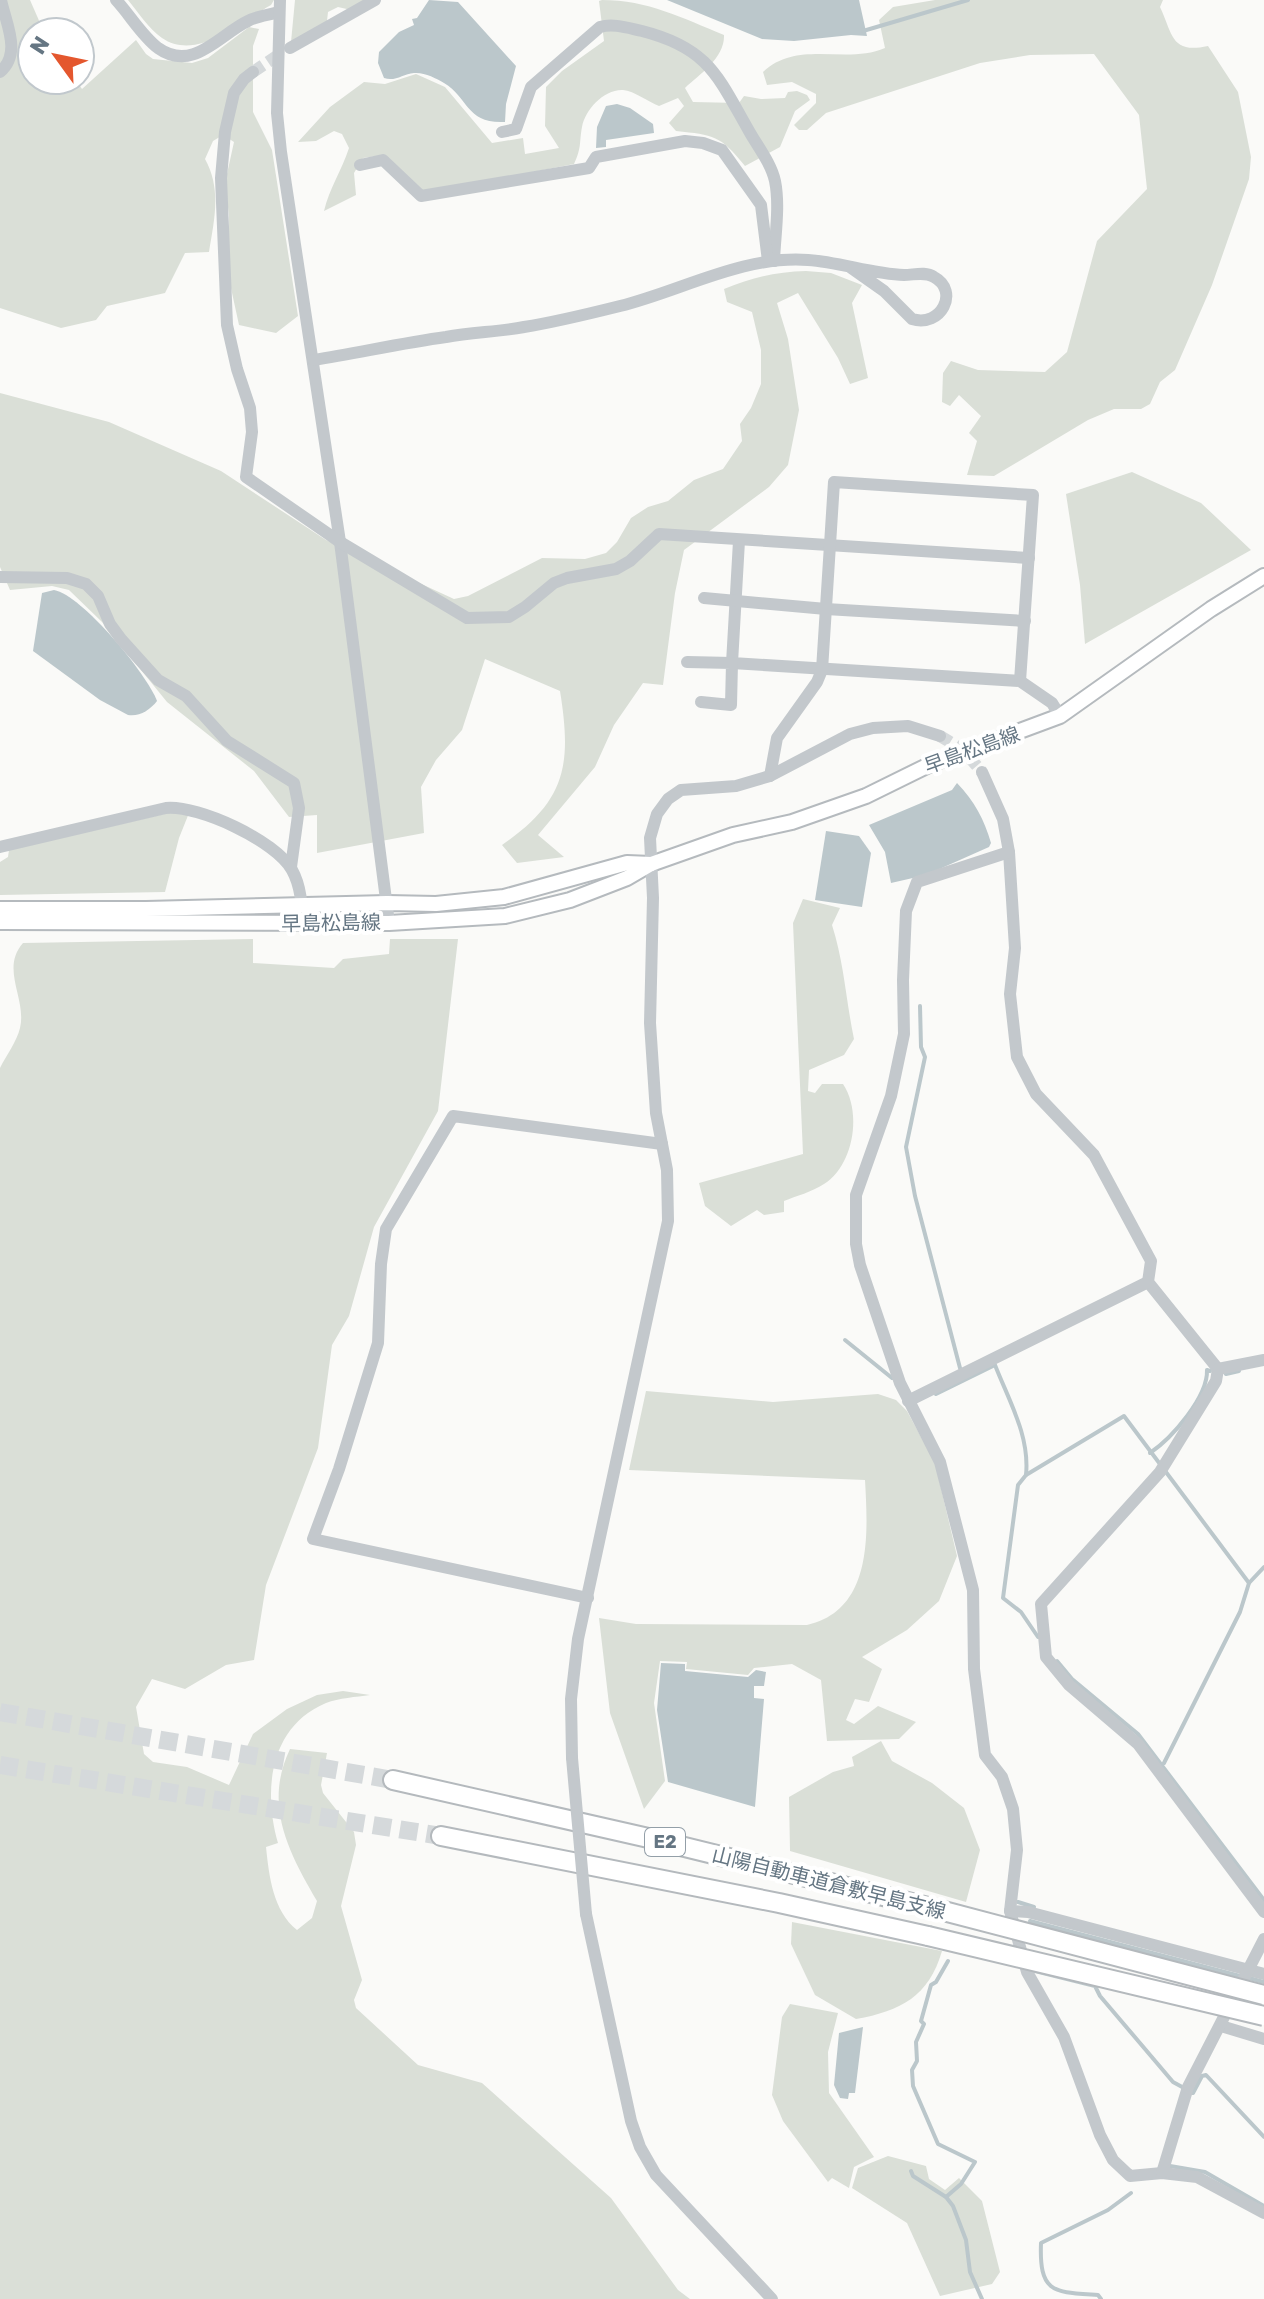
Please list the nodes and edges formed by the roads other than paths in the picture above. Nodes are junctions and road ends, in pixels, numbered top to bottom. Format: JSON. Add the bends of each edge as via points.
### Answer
{"nodes":[{"id":1,"x":1,"y":0,"type":"edge"},
{"id":2,"x":116,"y":0,"type":"edge"},
{"id":3,"x":375,"y":0,"type":"edge"},
{"id":4,"x":280,"y":6,"type":"edge"},
{"id":5,"x":290,"y":48,"type":"tunnel mouth"},
{"id":6,"x":0,"y":72,"type":"edge"},
{"id":7,"x":253,"y":72,"type":"tunnel mouth"},
{"id":8,"x":502,"y":132,"type":"dead end"},
{"id":9,"x":360,"y":165,"type":"dead end"},
{"id":10,"x":771,"y":261,"type":"junction"},
{"id":11,"x":850,"y":267,"type":"junction"},
{"id":12,"x":314,"y":360,"type":"junction"},
{"id":13,"x":739,"y":541,"type":"junction"},
{"id":14,"x":340,"y":542,"type":"junction"},
{"id":15,"x":830,"y":547,"type":"junction"},
{"id":16,"x":1029,"y":558,"type":"junction"},
{"id":17,"x":1264,"y":576,"type":"edge"},
{"id":18,"x":0,"y":577,"type":"edge"},
{"id":19,"x":704,"y":598,"type":"dead end"},
{"id":20,"x":736,"y":600,"type":"junction"},
{"id":21,"x":826,"y":609,"type":"junction"},
{"id":22,"x":1025,"y":621,"type":"junction"},
{"id":23,"x":687,"y":662,"type":"dead end"},
{"id":24,"x":732,"y":663,"type":"junction"},
{"id":25,"x":822,"y":670,"type":"junction"},
{"id":26,"x":1020,"y":681,"type":"junction"},
{"id":27,"x":701,"y":702,"type":"dead end"},
{"id":28,"x":1060,"y":716,"type":"junction"},
{"id":29,"x":940,"y":736,"type":"tunnel mouth"},
{"id":30,"x":982,"y":772,"type":"tunnel mouth"},
{"id":31,"x":770,"y":776,"type":"junction"},
{"id":32,"x":0,"y":847,"type":"edge"},
{"id":33,"x":1009,"y":852,"type":"junction"},
{"id":34,"x":651,"y":864,"type":"junction"},
{"id":35,"x":291,"y":867,"type":"junction"},
{"id":36,"x":387,"y":903,"type":"junction"},
{"id":37,"x":302,"y":905,"type":"junction"},
{"id":38,"x":0,"y":909,"type":"edge"},
{"id":39,"x":0,"y":922,"type":"edge"},
{"id":40,"x":389,"y":923,"type":"junction"},
{"id":41,"x":303,"y":924,"type":"junction"},
{"id":42,"x":662,"y":1144,"type":"junction"},
{"id":43,"x":1148,"y":1282,"type":"junction"},
{"id":44,"x":1264,"y":1360,"type":"edge"},
{"id":45,"x":1218,"y":1369,"type":"junction"},
{"id":46,"x":908,"y":1401,"type":"junction"},
{"id":47,"x":588,"y":1598,"type":"junction"},
{"id":48,"x":393,"y":1780,"type":"tunnel mouth"},
{"id":49,"x":441,"y":1836,"type":"tunnel mouth"},
{"id":50,"x":1010,"y":1911,"type":"junction"},
{"id":51,"x":1264,"y":1912,"type":"edge"},
{"id":52,"x":1264,"y":1939,"type":"edge"},
{"id":53,"x":1250,"y":1970,"type":"junction"},
{"id":54,"x":1264,"y":1974,"type":"edge"},
{"id":55,"x":1264,"y":1995,"type":"edge"},
{"id":56,"x":1264,"y":2016,"type":"edge"},
{"id":57,"x":1221,"y":2026,"type":"junction"},
{"id":58,"x":1264,"y":2039,"type":"edge"},
{"id":59,"x":1162,"y":2173,"type":"junction"},
{"id":60,"x":1264,"y":2213,"type":"edge"},
{"id":61,"x":772,"y":2299,"type":"edge"}],
"edges":[{"from":1,"to":6,"type":"street","via":[[12,54]]},
{"from":2,"to":4,"type":"street","via":[[160,50],[175,55],[209,50],[248,21]]},
{"from":3,"to":5,"type":"street"},
{"from":4,"to":12,"type":"street","via":[[277,113]]},
{"from":7,"to":14,"type":"street","via":[[234,93],[221,178],[227,325],[250,408],[246,477]]},
{"from":8,"to":10,"type":"street","via":[[516,129],[531,87],[600,27],[621,26],[670,40],[713,69],[770,168],[776,196]]},
{"from":9,"to":10,"type":"street","via":[[383,160],[421,196],[589,168],[596,157],[685,141],[703,143],[722,150],[761,205]]},
{"from":10,"to":11,"type":"street"},
{"from":10,"to":12,"type":"street","via":[[563,319]]},
{"from":11,"to":11,"type":"street","via":[[934,277],[944,288],[945,303],[929,320],[912,319]]},
{"from":12,"to":14,"type":"street"},
{"from":13,"to":14,"type":"street","via":[[659,534],[616,569],[554,583],[525,607],[501,618],[467,618]]},
{"from":13,"to":15,"type":"street"},
{"from":13,"to":20,"type":"street"},
{"from":14,"to":36,"type":"street"},
{"from":15,"to":16,"type":"street"},
{"from":15,"to":16,"type":"street","via":[[834,482],[1033,495]]},
{"from":15,"to":21,"type":"street"},
{"from":16,"to":22,"type":"street"},
{"from":17,"to":28,"type":"main road","name":"早島松島線"},
{"from":18,"to":35,"type":"street","via":[[67,578],[86,584],[121,639],[158,680],[186,696],[227,741],[294,783],[299,808]]},
{"from":19,"to":20,"type":"street"},
{"from":20,"to":21,"type":"street"},
{"from":20,"to":24,"type":"street"},
{"from":21,"to":22,"type":"street"},
{"from":21,"to":25,"type":"street"},
{"from":22,"to":26,"type":"street"},
{"from":23,"to":24,"type":"street"},
{"from":24,"to":25,"type":"street"},
{"from":24,"to":27,"type":"street","via":[[731,705]]},
{"from":25,"to":26,"type":"street"},
{"from":25,"to":31,"type":"street","via":[[777,738]]},
{"from":26,"to":28,"type":"street","via":[[1052,703]]},
{"from":28,"to":34,"type":"main road","name":"早島松島線","via":[[931,764],[866,796]]},
{"from":29,"to":31,"type":"street","via":[[908,726],[873,728]]},
{"from":30,"to":33,"type":"street","via":[[1003,819]]},
{"from":31,"to":34,"type":"street","via":[[736,786],[681,790],[668,799],[650,838]]},
{"from":32,"to":35,"type":"street","via":[[181,807],[249,835]]},
{"from":33,"to":43,"type":"street","via":[[1015,948],[1010,994],[1017,1057],[1036,1094],[1094,1155],[1151,1261]]},
{"from":33,"to":46,"type":"street","via":[[917,882],[906,911],[904,1034],[891,1096],[856,1195],[856,1244]]},
{"from":34,"to":36,"type":"main road","name":"早島松島線","via":[[627,863],[504,897]]},
{"from":34,"to":40,"type":"main road","name":"早島松島線","via":[[570,900],[505,916]]},
{"from":34,"to":42,"type":"street","via":[[650,1023]]},
{"from":35,"to":37,"type":"street"},
{"from":36,"to":37,"type":"main road","name":"早島松島線"},
{"from":36,"to":40,"type":"street"},
{"from":37,"to":38,"type":"main road","name":"早島松島線"},
{"from":37,"to":41,"type":"street"},
{"from":39,"to":41,"type":"main road","name":"早島松島線"},
{"from":40,"to":41,"type":"main road","name":"早島松島線"},
{"from":42,"to":47,"type":"street","via":[[669,1195],[664,1251]]},
{"from":42,"to":47,"type":"street","via":[[453,1116],[386,1229],[378,1343],[313,1539]]},
{"from":43,"to":45,"type":"street"},
{"from":43,"to":46,"type":"street"},
{"from":44,"to":45,"type":"street"},
{"from":45,"to":51,"type":"street","via":[[1216,1381],[1162,1469],[1041,1604],[1046,1657],[1069,1685],[1138,1744]]},
{"from":46,"to":50,"type":"street","via":[[940,1462],[973,1590],[974,1669],[985,1755],[1002,1777],[1013,1809],[1017,1850]]},
{"from":47,"to":61,"type":"street","bridge":true,"via":[[573,1670],[572,1758],[586,1914],[631,2121],[640,2147],[667,2188]]},
{"from":48,"to":55,"type":"highway","name":"山陽自動車道倉敷早島支線","number":"E2","bridge":true,"via":[[673,1844]]},
{"from":49,"to":56,"type":"highway","name":"山陽自動車道倉敷早島支線","number":"E2","bridge":true,"via":[[751,1897]]},
{"from":50,"to":53,"type":"street"},
{"from":50,"to":59,"type":"street","via":[[1027,1972],[1064,2037],[1113,2160],[1130,2176]]},
{"from":52,"to":53,"type":"street"},
{"from":53,"to":54,"type":"street"},
{"from":53,"to":57,"type":"street"},
{"from":57,"to":58,"type":"street"},
{"from":57,"to":59,"type":"street","via":[[1188,2087]]},
{"from":59,"to":60,"type":"street","via":[[1197,2177]]}]}
